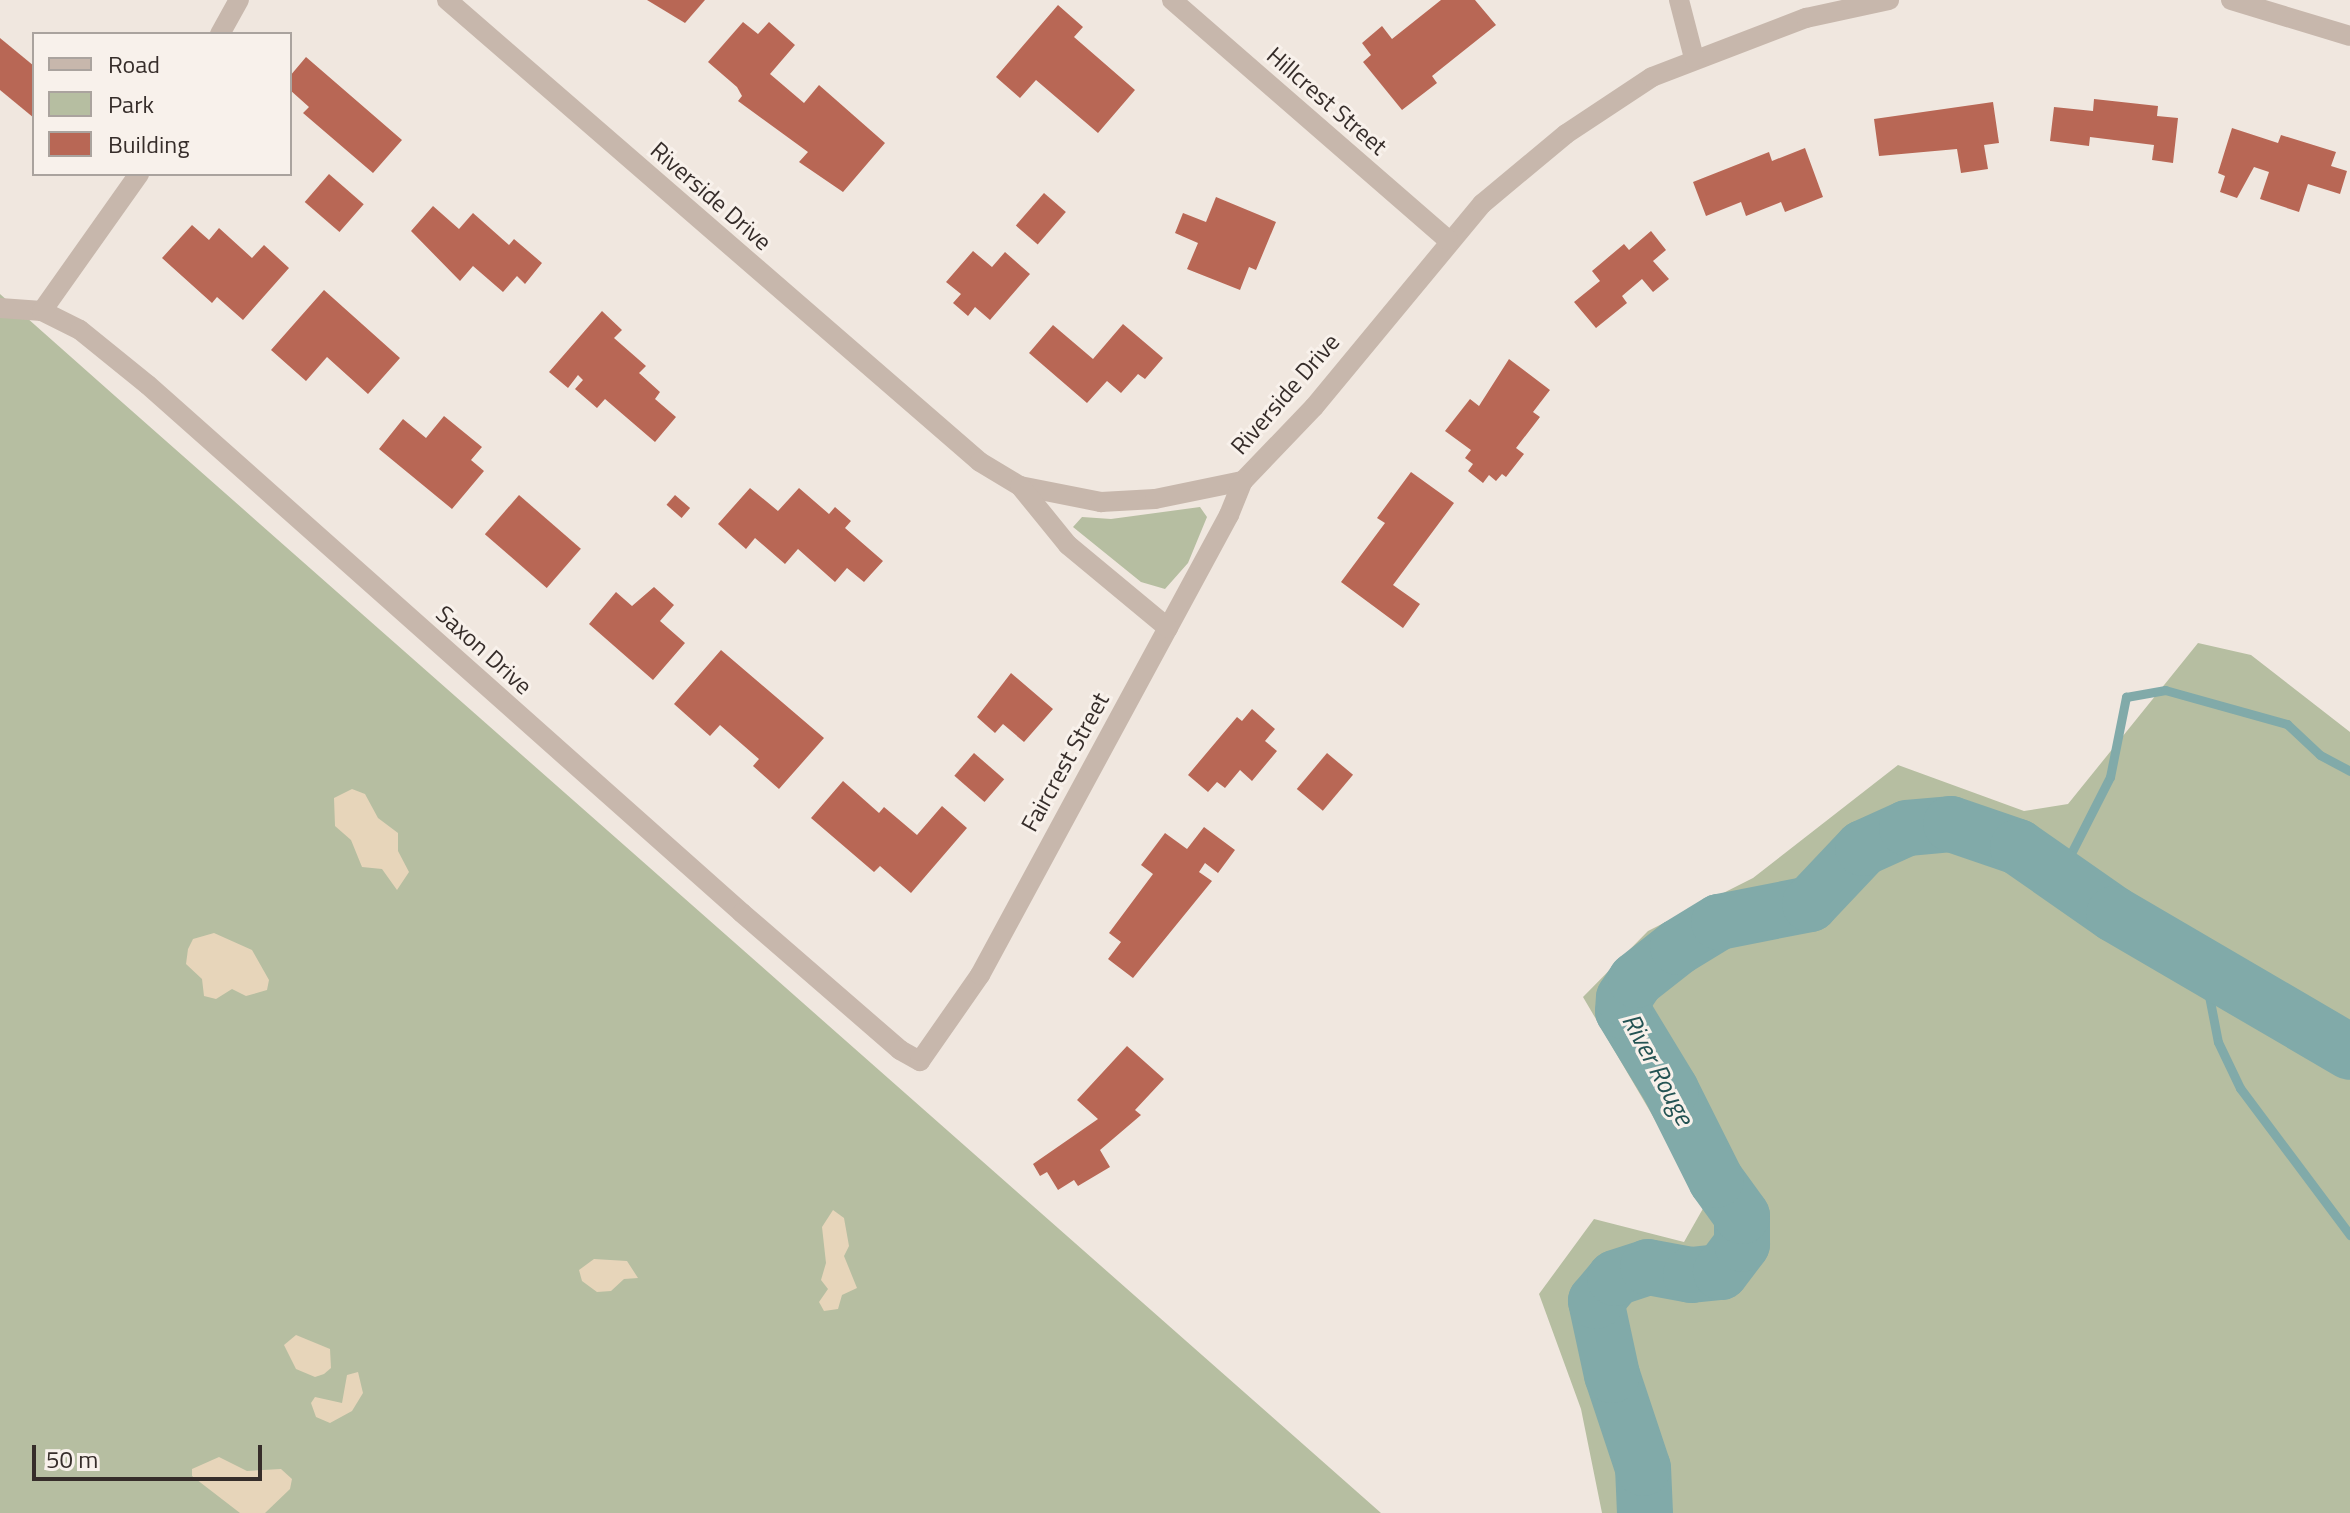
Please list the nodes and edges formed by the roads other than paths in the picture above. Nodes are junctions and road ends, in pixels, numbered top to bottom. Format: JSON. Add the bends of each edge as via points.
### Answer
{"nodes":[{"id":1,"x":239,"y":0,"type":"edge"},
{"id":2,"x":447,"y":0,"type":"edge"},
{"id":3,"x":1172,"y":0,"type":"edge"},
{"id":4,"x":1679,"y":0,"type":"edge"},
{"id":5,"x":1889,"y":0,"type":"edge"},
{"id":6,"x":2231,"y":0,"type":"edge"},
{"id":7,"x":221,"y":32,"type":"edge"},
{"id":8,"x":2350,"y":36,"type":"edge"},
{"id":9,"x":1694,"y":58,"type":"junction"},
{"id":10,"x":138,"y":176,"type":"edge"},
{"id":11,"x":1448,"y":240,"type":"junction"},
{"id":12,"x":0,"y":308,"type":"edge"},
{"id":13,"x":42,"y":311,"type":"junction"},
{"id":14,"x":1243,"y":481,"type":"junction"},
{"id":15,"x":1020,"y":486,"type":"junction"},
{"id":16,"x":1168,"y":628,"type":"junction"},
{"id":17,"x":920,"y":1061,"type":"joint"}],
"edges":[{"from":1,"to":7,"type":"street"},
{"from":2,"to":15,"type":"street","name":"Riverside Drive","via":[[980,462]]},
{"from":3,"to":11,"type":"street","name":"Hillcrest Street"},
{"from":4,"to":9,"type":"street"},
{"from":5,"to":9,"type":"street","name":"Riverside Drive","via":[[1806,18]]},
{"from":6,"to":8,"type":"street"},
{"from":9,"to":11,"type":"street","name":"Riverside Drive","via":[[1652,77],[1566,134],[1519,169]]},
{"from":10,"to":13,"type":"street"},
{"from":11,"to":14,"type":"street","name":"Riverside Drive","via":[[1314,407]]},
{"from":12,"to":13,"type":"street","name":"Saxon Drive"},
{"from":13,"to":17,"type":"street","name":"Saxon Drive","via":[[80,330],[148,385],[742,913],[900,1050]]},
{"from":14,"to":15,"type":"street","name":"Riverside Drive","via":[[1155,499],[1101,502]]},
{"from":14,"to":16,"type":"street","name":"Faircrest Street"},
{"from":15,"to":16,"type":"street","via":[[1068,545]]},
{"from":16,"to":17,"type":"street","name":"Faircrest Street","via":[[961,1009]]}]}
